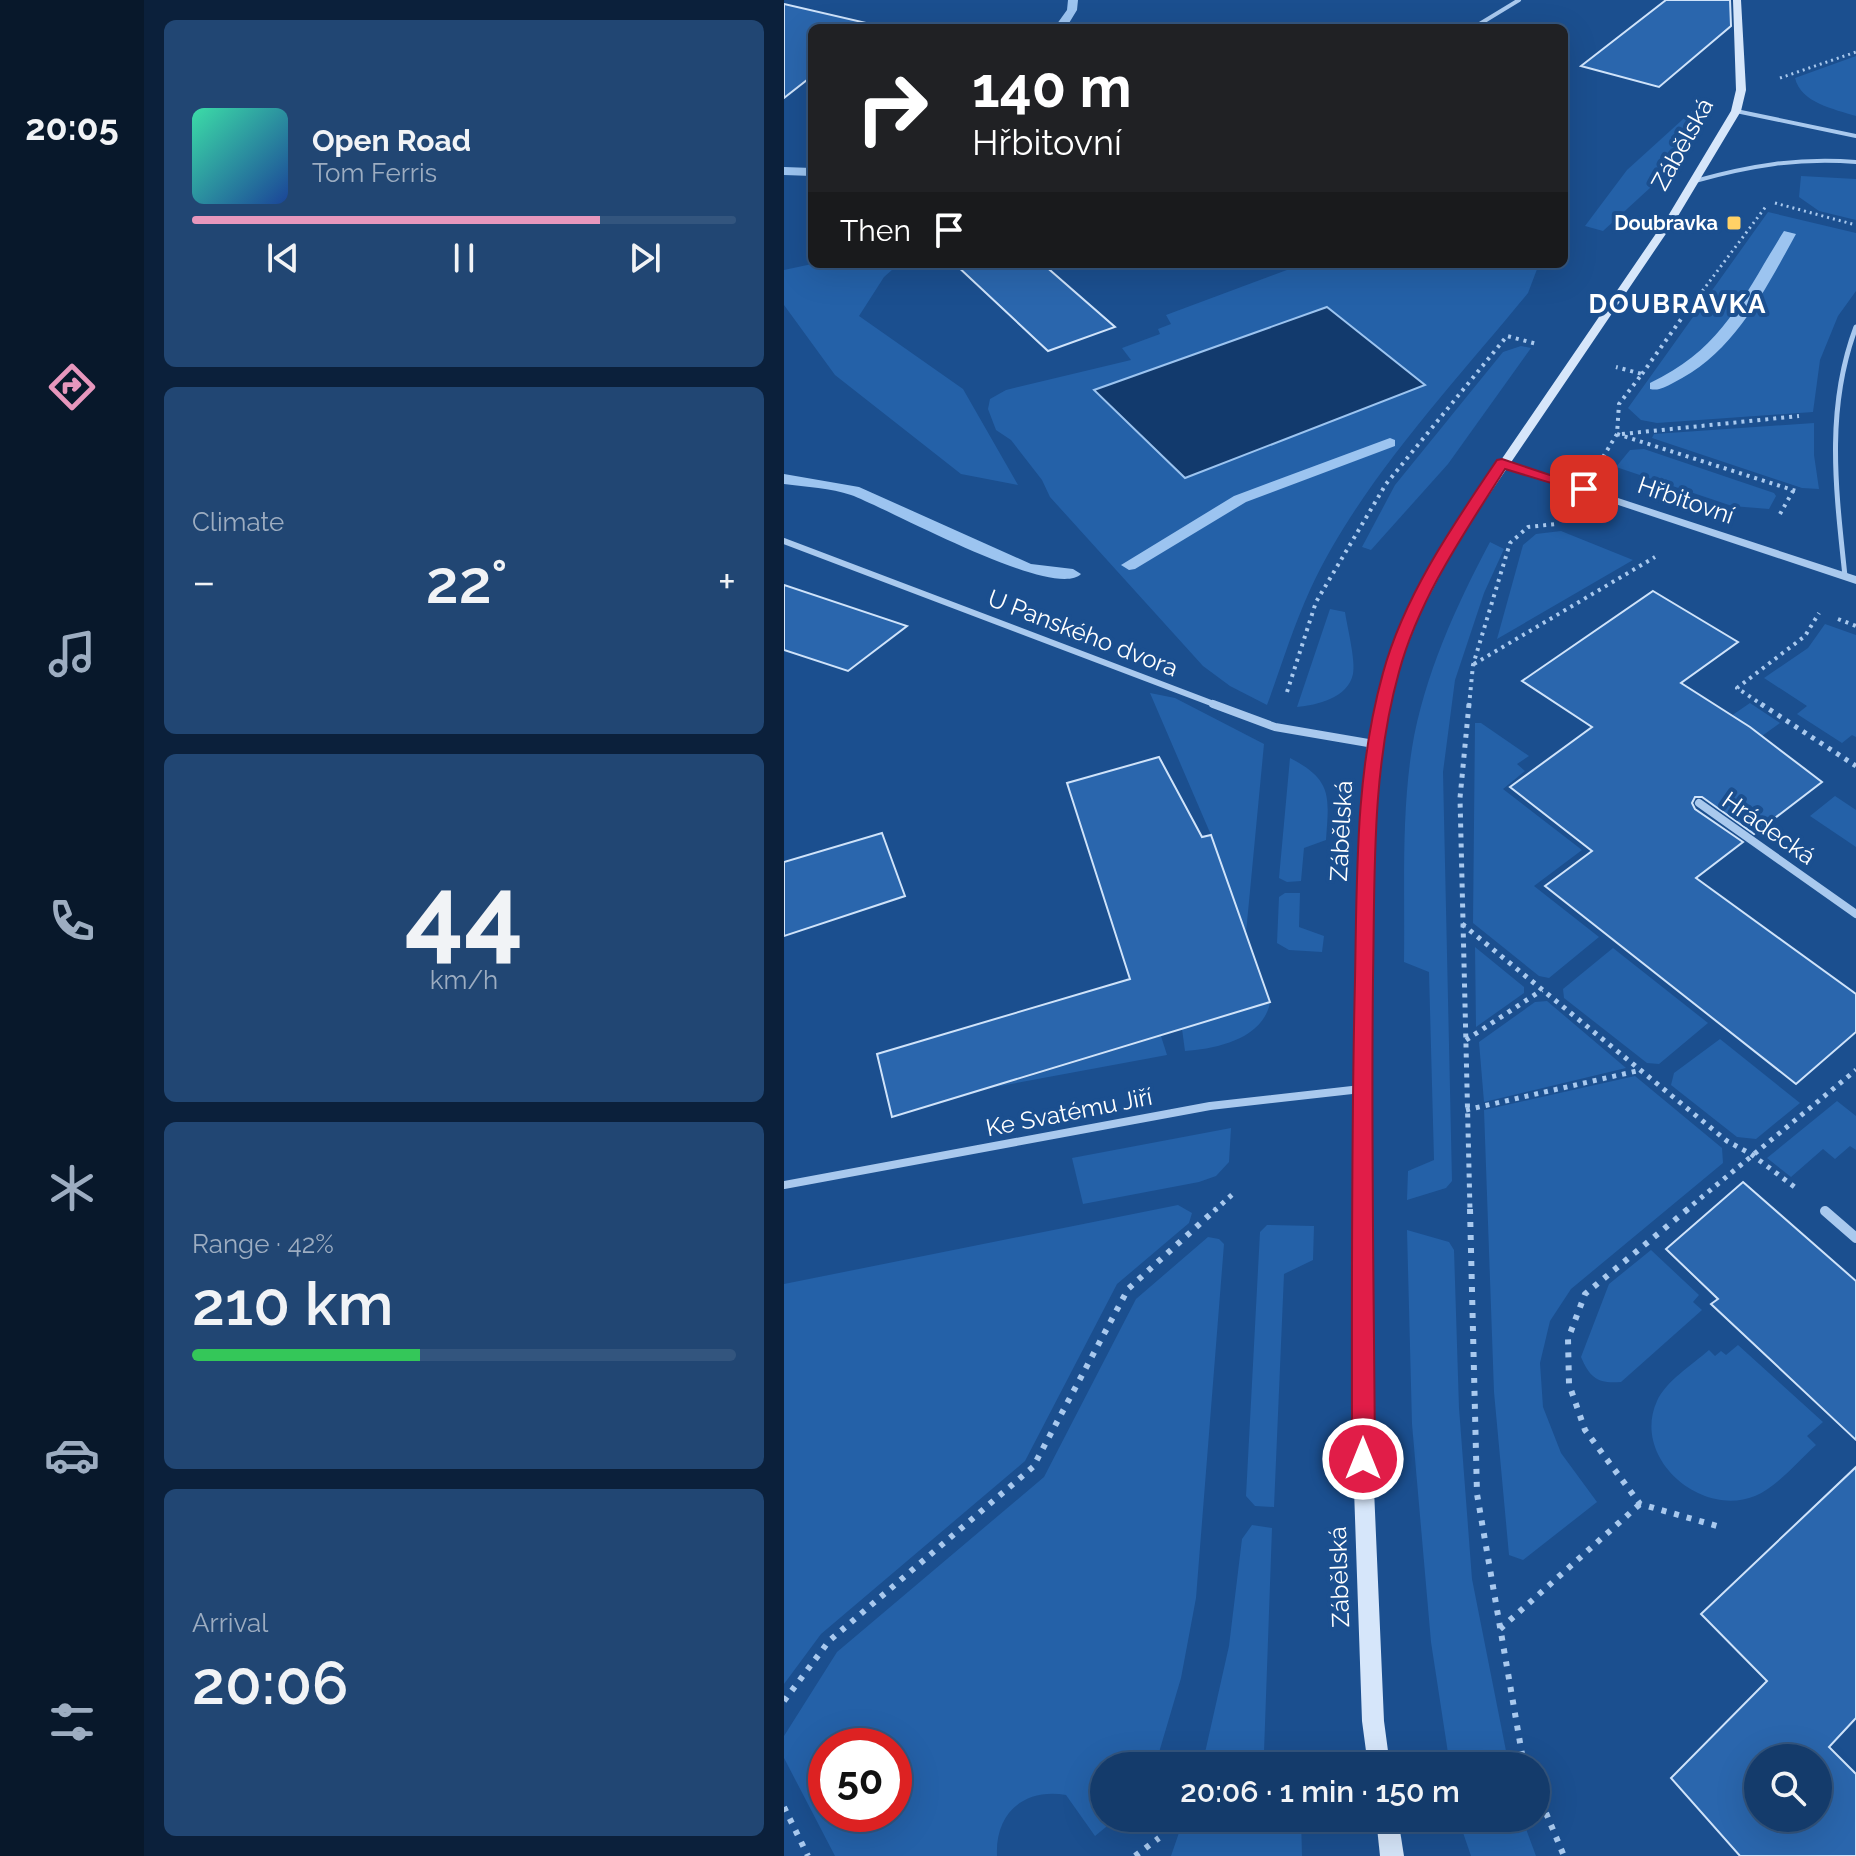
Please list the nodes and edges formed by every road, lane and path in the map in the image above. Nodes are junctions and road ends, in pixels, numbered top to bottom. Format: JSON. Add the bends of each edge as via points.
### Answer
{"nodes":[{"id":1,"x":1519,"y":0,"type":"edge"},
{"id":2,"x":1737,"y":0,"type":"edge"},
{"id":3,"x":1480,"y":24,"type":"edge"},
{"id":4,"x":1856,"y":52,"type":"edge"},
{"id":5,"x":1741,"y":90,"type":"junction"},
{"id":6,"x":1736,"y":111,"type":"junction"},
{"id":7,"x":1856,"y":136,"type":"edge"},
{"id":8,"x":1856,"y":162,"type":"edge"},
{"id":9,"x":1695,"y":181,"type":"junction"},
{"id":10,"x":1770,"y":202,"type":"dead end"},
{"id":11,"x":1856,"y":327,"type":"edge"},
{"id":12,"x":1507,"y":336,"type":"dead end"},
{"id":13,"x":1642,"y":374,"type":"dead end"},
{"id":14,"x":1836,"y":412,"type":"junction"},
{"id":15,"x":1502,"y":463,"type":"junction"},
{"id":16,"x":1838,"y":499,"type":"junction"},
{"id":17,"x":1561,"y":524,"type":"dead end"},
{"id":18,"x":784,"y":541,"type":"edge"},
{"id":19,"x":1642,"y":552,"type":"dead end"},
{"id":20,"x":1655,"y":557,"type":"junction"},
{"id":21,"x":1670,"y":562,"type":"dead end"},
{"id":22,"x":1851,"y":578,"type":"edge"},
{"id":23,"x":1804,"y":608,"type":"dead end"},
{"id":24,"x":1819,"y":613,"type":"junction"},
{"id":25,"x":1856,"y":626,"type":"edge"},
{"id":26,"x":1473,"y":665,"type":"junction"},
{"id":27,"x":1275,"y":727,"type":"junction"},
{"id":28,"x":1374,"y":744,"type":"junction"},
{"id":29,"x":1856,"y":766,"type":"edge"},
{"id":30,"x":1699,"y":803,"type":"dead end"},
{"id":31,"x":1856,"y":914,"type":"edge"},
{"id":32,"x":1461,"y":923,"type":"junction"},
{"id":33,"x":1542,"y":990,"type":"junction"},
{"id":34,"x":1465,"y":1041,"type":"junction"},
{"id":35,"x":1641,"y":1070,"type":"junction"},
{"id":36,"x":1856,"y":1070,"type":"edge"},
{"id":37,"x":1362,"y":1089,"type":"junction"},
{"id":38,"x":1466,"y":1110,"type":"junction"},
{"id":39,"x":1751,"y":1154,"type":"junction"},
{"id":40,"x":784,"y":1185,"type":"edge"},
{"id":41,"x":1235,"y":1192,"type":"dead end"},
{"id":42,"x":1825,"y":1211,"type":"joint"},
{"id":43,"x":1856,"y":1238,"type":"edge"},
{"id":44,"x":1640,"y":1504,"type":"junction"},
{"id":45,"x":1717,"y":1526,"type":"dead end"},
{"id":46,"x":1500,"y":1629,"type":"junction"},
{"id":47,"x":784,"y":1701,"type":"edge"},
{"id":48,"x":1377,"y":1752,"type":"edge"},
{"id":49,"x":1522,"y":1752,"type":"edge"},
{"id":50,"x":784,"y":1807,"type":"edge"},
{"id":51,"x":1550,"y":1822,"type":"edge"},
{"id":52,"x":1389,"y":1832,"type":"edge"},
{"id":53,"x":1159,"y":1838,"type":"dead end"},
{"id":54,"x":808,"y":1856,"type":"edge"},
{"id":55,"x":1135,"y":1856,"type":"edge"},
{"id":56,"x":1392,"y":1856,"type":"edge"},
{"id":57,"x":1564,"y":1856,"type":"edge"}],
"edges":[{"from":1,"to":3,"type":"lane"},
{"from":2,"to":5,"type":"main road","name":"Zábělská"},
{"from":4,"to":5,"type":"path"},
{"from":5,"to":6,"type":"main road","name":"Zábělská"},
{"from":6,"to":7,"type":"lane"},
{"from":6,"to":9,"type":"main road","name":"Zábělská"},
{"from":8,"to":9,"type":"lane","via":[[1789,159]]},
{"from":9,"to":15,"type":"main road","name":"Zábělská"},
{"from":10,"to":13,"type":"path"},
{"from":11,"to":14,"type":"lane","via":[[1845,351]]},
{"from":12,"to":27,"type":"path","via":[[1386,484],[1316,602]]},
{"from":14,"to":16,"type":"lane"},
{"from":14,"to":16,"type":"path","via":[[1617,434],[1793,491]]},
{"from":15,"to":22,"type":"street","name":"Hřbitovní"},
{"from":15,"to":28,"type":"main road","name":"Zábělská","via":[[1413,614],[1391,670]]},
{"from":16,"to":22,"type":"lane"},
{"from":17,"to":26,"type":"path","via":[[1528,527],[1510,543]]},
{"from":18,"to":27,"type":"street","name":"U Panského dvora"},
{"from":19,"to":20,"type":"path"},
{"from":20,"to":21,"type":"path"},
{"from":20,"to":26,"type":"path"},
{"from":23,"to":24,"type":"path"},
{"from":24,"to":25,"type":"path"},
{"from":24,"to":29,"type":"path","via":[[1805,636],[1737,688]]},
{"from":26,"to":32,"type":"path","via":[[1460,798]]},
{"from":27,"to":28,"type":"street","name":"U Panského dvora"},
{"from":28,"to":37,"type":"main road","name":"Zábělská","via":[[1366,848]]},
{"from":30,"to":31,"type":"street","name":"Hrádecká"},
{"from":32,"to":33,"type":"path"},
{"from":32,"to":34,"type":"path"},
{"from":33,"to":34,"type":"path"},
{"from":33,"to":35,"type":"path"},
{"from":34,"to":38,"type":"path"},
{"from":35,"to":38,"type":"path"},
{"from":35,"to":39,"type":"path","via":[[1727,1141]]},
{"from":36,"to":39,"type":"path"},
{"from":37,"to":40,"type":"street","name":"Ke Svatému Jiří","via":[[1210,1106]]},
{"from":37,"to":48,"type":"main road","name":"Zábělská","via":[[1364,1489]]},
{"from":38,"to":46,"type":"path","via":[[1477,1494]]},
{"from":39,"to":42,"type":"path"},
{"from":39,"to":44,"type":"path","via":[[1585,1294],[1568,1339],[1569,1384],[1585,1430]]},
{"from":41,"to":47,"type":"path","via":[[1128,1289],[1033,1467],[829,1641]]},
{"from":42,"to":43,"type":"street"},
{"from":44,"to":45,"type":"path"},
{"from":44,"to":46,"type":"path"},
{"from":46,"to":49,"type":"path"},
{"from":50,"to":54,"type":"path"},
{"from":51,"to":57,"type":"path"},
{"from":52,"to":56,"type":"main road"},
{"from":53,"to":55,"type":"path"}]}
